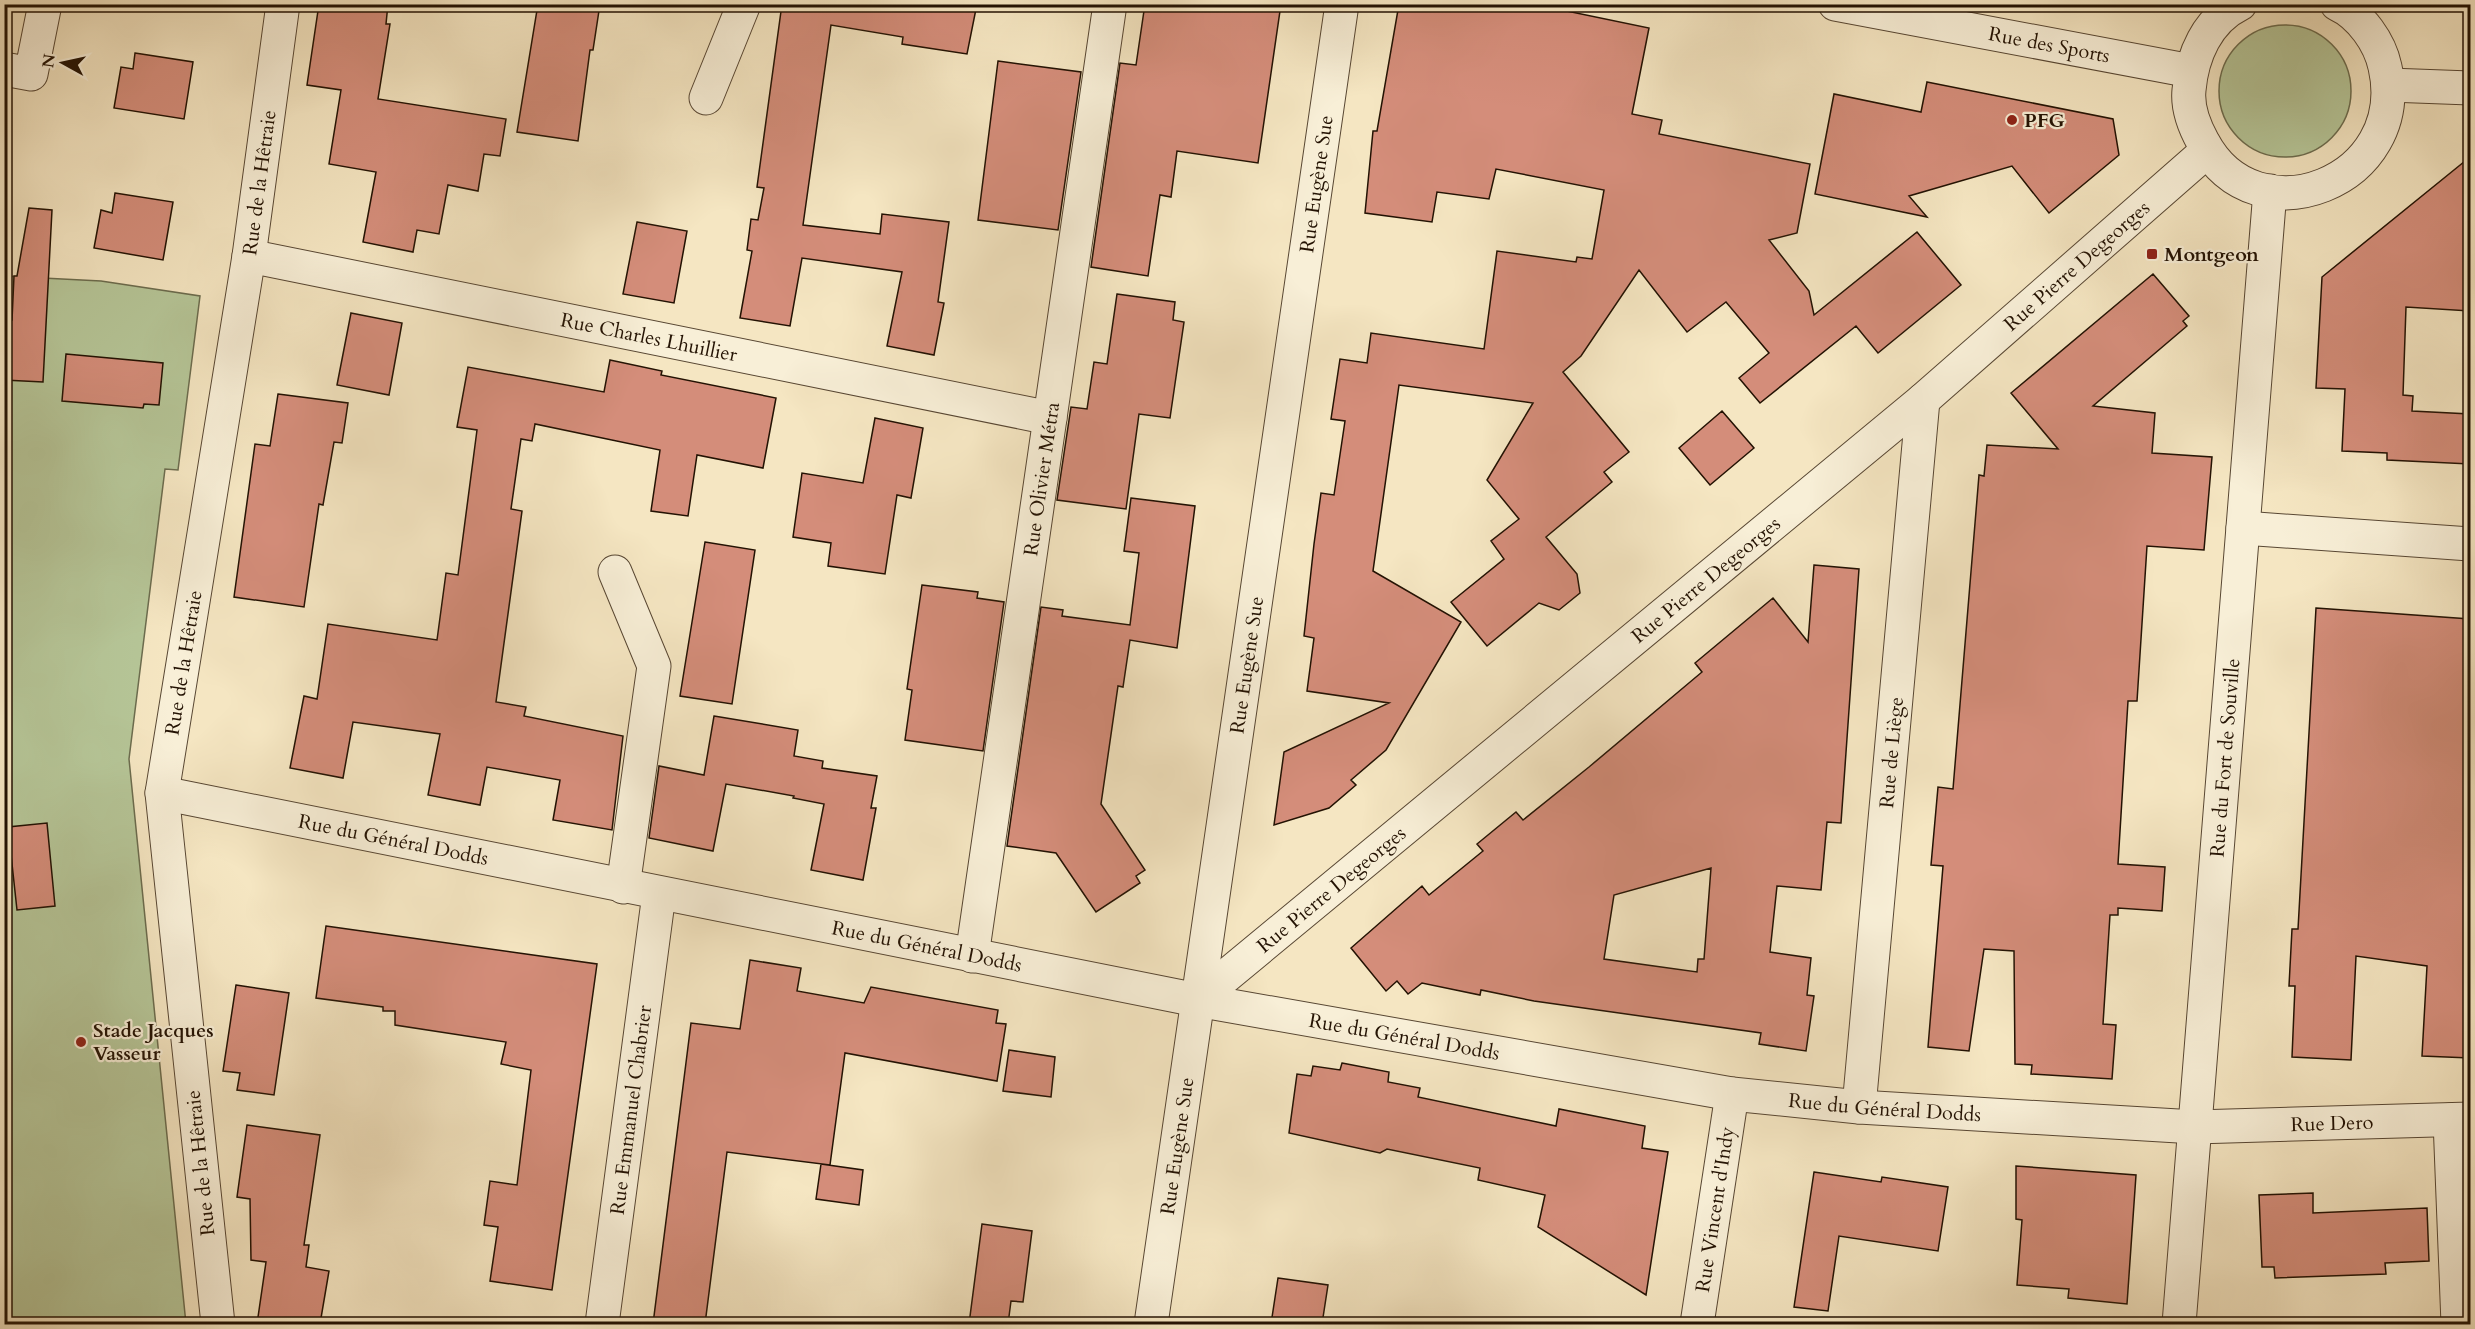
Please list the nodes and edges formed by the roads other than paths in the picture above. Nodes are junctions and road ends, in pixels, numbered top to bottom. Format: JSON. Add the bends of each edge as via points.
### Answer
{"nodes":[{"id":1,"x":45,"y":4,"type":"edge"},
{"id":2,"x":283,"y":4,"type":"edge"},
{"id":3,"x":744,"y":4,"type":"edge"},
{"id":4,"x":1110,"y":4,"type":"edge"},
{"id":5,"x":1342,"y":4,"type":"edge"},
{"id":6,"x":1835,"y":4,"type":"edge"},
{"id":7,"x":2240,"y":4,"type":"edge"},
{"id":8,"x":2337,"y":4,"type":"edge"},
{"id":9,"x":4,"y":69,"type":"edge"},
{"id":10,"x":2191,"y":71,"type":"junction"},
{"id":11,"x":2389,"y":85,"type":"junction"},
{"id":12,"x":2470,"y":88,"type":"edge"},
{"id":13,"x":706,"y":98,"type":"dead end"},
{"id":14,"x":2207,"y":151,"type":"junction"},
{"id":15,"x":2270,"y":191,"type":"junction"},
{"id":16,"x":249,"y":256,"type":"junction"},
{"id":17,"x":1923,"y":400,"type":"junction"},
{"id":18,"x":1050,"y":418,"type":"junction"},
{"id":19,"x":2243,"y":528,"type":"junction"},
{"id":20,"x":2470,"y":544,"type":"edge"},
{"id":21,"x":615,"y":572,"type":"dead end"},
{"id":22,"x":162,"y":793,"type":"junction"},
{"id":23,"x":623,"y":887,"type":"junction"},
{"id":24,"x":660,"y":894,"type":"junction"},
{"id":25,"x":972,"y":956,"type":"junction"},
{"id":26,"x":1197,"y":1000,"type":"junction"},
{"id":27,"x":1732,"y":1094,"type":"junction"},
{"id":28,"x":1859,"y":1107,"type":"junction"},
{"id":29,"x":2460,"y":1120,"type":"edge"},
{"id":30,"x":2195,"y":1127,"type":"junction"},
{"id":31,"x":218,"y":1324,"type":"edge"},
{"id":32,"x":602,"y":1324,"type":"edge"},
{"id":33,"x":1151,"y":1324,"type":"edge"},
{"id":34,"x":1697,"y":1324,"type":"edge"},
{"id":35,"x":2179,"y":1324,"type":"edge"},
{"id":36,"x":2458,"y":1324,"type":"edge"}],
"edges":[{"from":1,"to":9,"type":"street","via":[[31,74]]},
{"from":2,"to":16,"type":"street","name":"Rue de la Hêtraie"},
{"from":3,"to":13,"type":"street"},
{"from":4,"to":18,"type":"street","name":"Rue Olivier Métra"},
{"from":5,"to":26,"type":"street","name":"Rue Eugène Sue"},
{"from":6,"to":10,"type":"street","name":"Rue des Sports"},
{"from":7,"to":10,"type":"street","via":[[2214,24],[2199,46]]},
{"from":8,"to":11,"type":"street","via":[[2366,28],[2383,55]]},
{"from":10,"to":14,"type":"street","via":[[2188,99],[2194,126]]},
{"from":11,"to":12,"type":"street"},
{"from":11,"to":15,"type":"street","via":[[2387,111],[2379,136],[2365,158],[2345,176],[2296,193]]},
{"from":14,"to":15,"type":"street","via":[[2224,170]]},
{"from":14,"to":17,"type":"street","name":"Rue Pierre Degeorges"},
{"from":15,"to":19,"type":"street","name":"Rue du Fort de Souville"},
{"from":16,"to":18,"type":"street","name":"Rue Charles Lhuillier"},
{"from":16,"to":22,"type":"street","name":"Rue de la Hêtraie"},
{"from":17,"to":26,"type":"street","name":"Rue Pierre Degeorges"},
{"from":17,"to":28,"type":"street","name":"Rue de Liège"},
{"from":18,"to":25,"type":"street","name":"Rue Olivier Métra"},
{"from":19,"to":20,"type":"street"},
{"from":19,"to":30,"type":"street","name":"Rue du Fort de Souville"},
{"from":21,"to":23,"type":"street","via":[[654,666]]},
{"from":22,"to":23,"type":"street","name":"Rue du Général Dodds"},
{"from":22,"to":31,"type":"street","name":"Rue de la Hêtraie"},
{"from":23,"to":24,"type":"street","name":"Rue du Général Dodds"},
{"from":24,"to":25,"type":"street","name":"Rue du Général Dodds"},
{"from":24,"to":32,"type":"street","name":"Rue Emmanuel Chabrier"},
{"from":25,"to":26,"type":"street","name":"Rue du Général Dodds"},
{"from":26,"to":27,"type":"street","name":"Rue du Général Dodds"},
{"from":26,"to":33,"type":"street","name":"Rue Eugène Sue"},
{"from":27,"to":28,"type":"street","name":"Rue du Général Dodds"},
{"from":27,"to":34,"type":"street","name":"Rue Vincent d'Indy"},
{"from":28,"to":30,"type":"street","name":"Rue du Général Dodds"},
{"from":29,"to":30,"type":"street","name":"Rue Dero"},
{"from":29,"to":36,"type":"street"},
{"from":30,"to":35,"type":"street","name":"Rue du Fort de Souville"}]}
